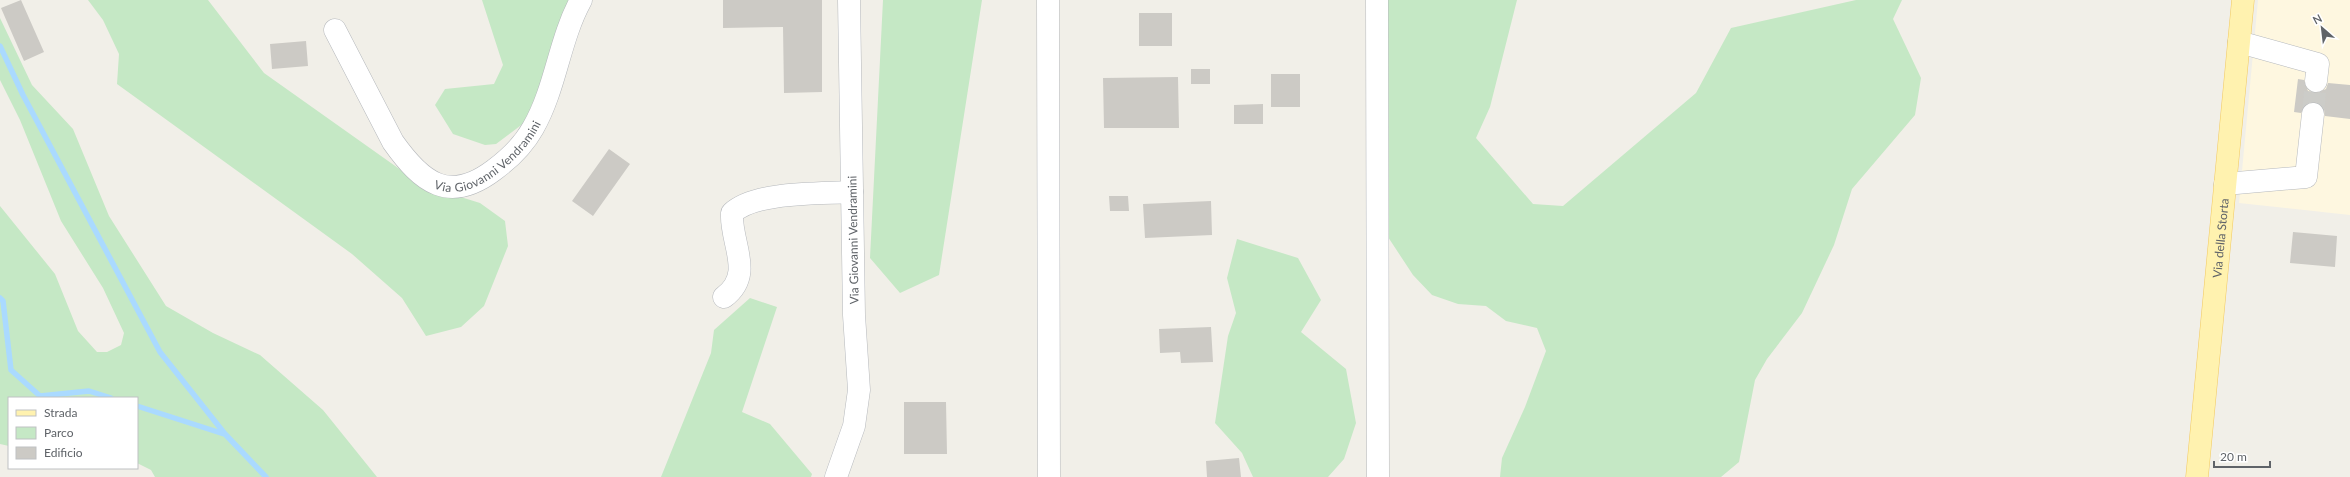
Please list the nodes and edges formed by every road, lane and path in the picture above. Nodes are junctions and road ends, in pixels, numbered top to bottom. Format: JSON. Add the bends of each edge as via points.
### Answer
{"nodes":[{"id":1,"x":581,"y":0,"type":"edge"},
{"id":2,"x":849,"y":0,"type":"edge"},
{"id":3,"x":1048,"y":0,"type":"edge"},
{"id":4,"x":1377,"y":0,"type":"edge"},
{"id":5,"x":2243,"y":0,"type":"edge"},
{"id":6,"x":335,"y":30,"type":"dead end"},
{"id":7,"x":2239,"y":42,"type":"junction"},
{"id":8,"x":2316,"y":81,"type":"tunnel mouth"},
{"id":9,"x":2313,"y":114,"type":"tunnel mouth"},
{"id":10,"x":2225,"y":184,"type":"junction"},
{"id":11,"x":852,"y":192,"type":"junction"},
{"id":12,"x":724,"y":297,"type":"dead end"},
{"id":13,"x":836,"y":477,"type":"edge"},
{"id":14,"x":1049,"y":477,"type":"edge"},
{"id":15,"x":1378,"y":477,"type":"edge"},
{"id":16,"x":2196,"y":477,"type":"edge"}],
"edges":[{"from":1,"to":6,"type":"street","name":"Via Giovanni Vendramini","via":[[568,30],[545,102],[533,128],[505,162],[469,186],[448,188],[438,185],[412,167],[393,142]]},
{"from":2,"to":11,"type":"street","name":"Via Giovanni Vendramini"},
{"from":3,"to":14,"type":"street"},
{"from":4,"to":15,"type":"street"},
{"from":5,"to":7,"type":"main road","name":"Via della Storta"},
{"from":7,"to":8,"type":"street","via":[[2318,64]]},
{"from":7,"to":10,"type":"main road","name":"Via della Storta"},
{"from":9,"to":10,"type":"street","via":[[2306,177]]},
{"from":10,"to":16,"type":"main road","name":"Via della Storta"},
{"from":11,"to":12,"type":"street","via":[[759,199],[741,205],[732,213],[740,261],[738,280],[734,289]]},
{"from":11,"to":13,"type":"street","name":"Via Giovanni Vendramini","via":[[854,315],[859,390],[854,426]]}]}
